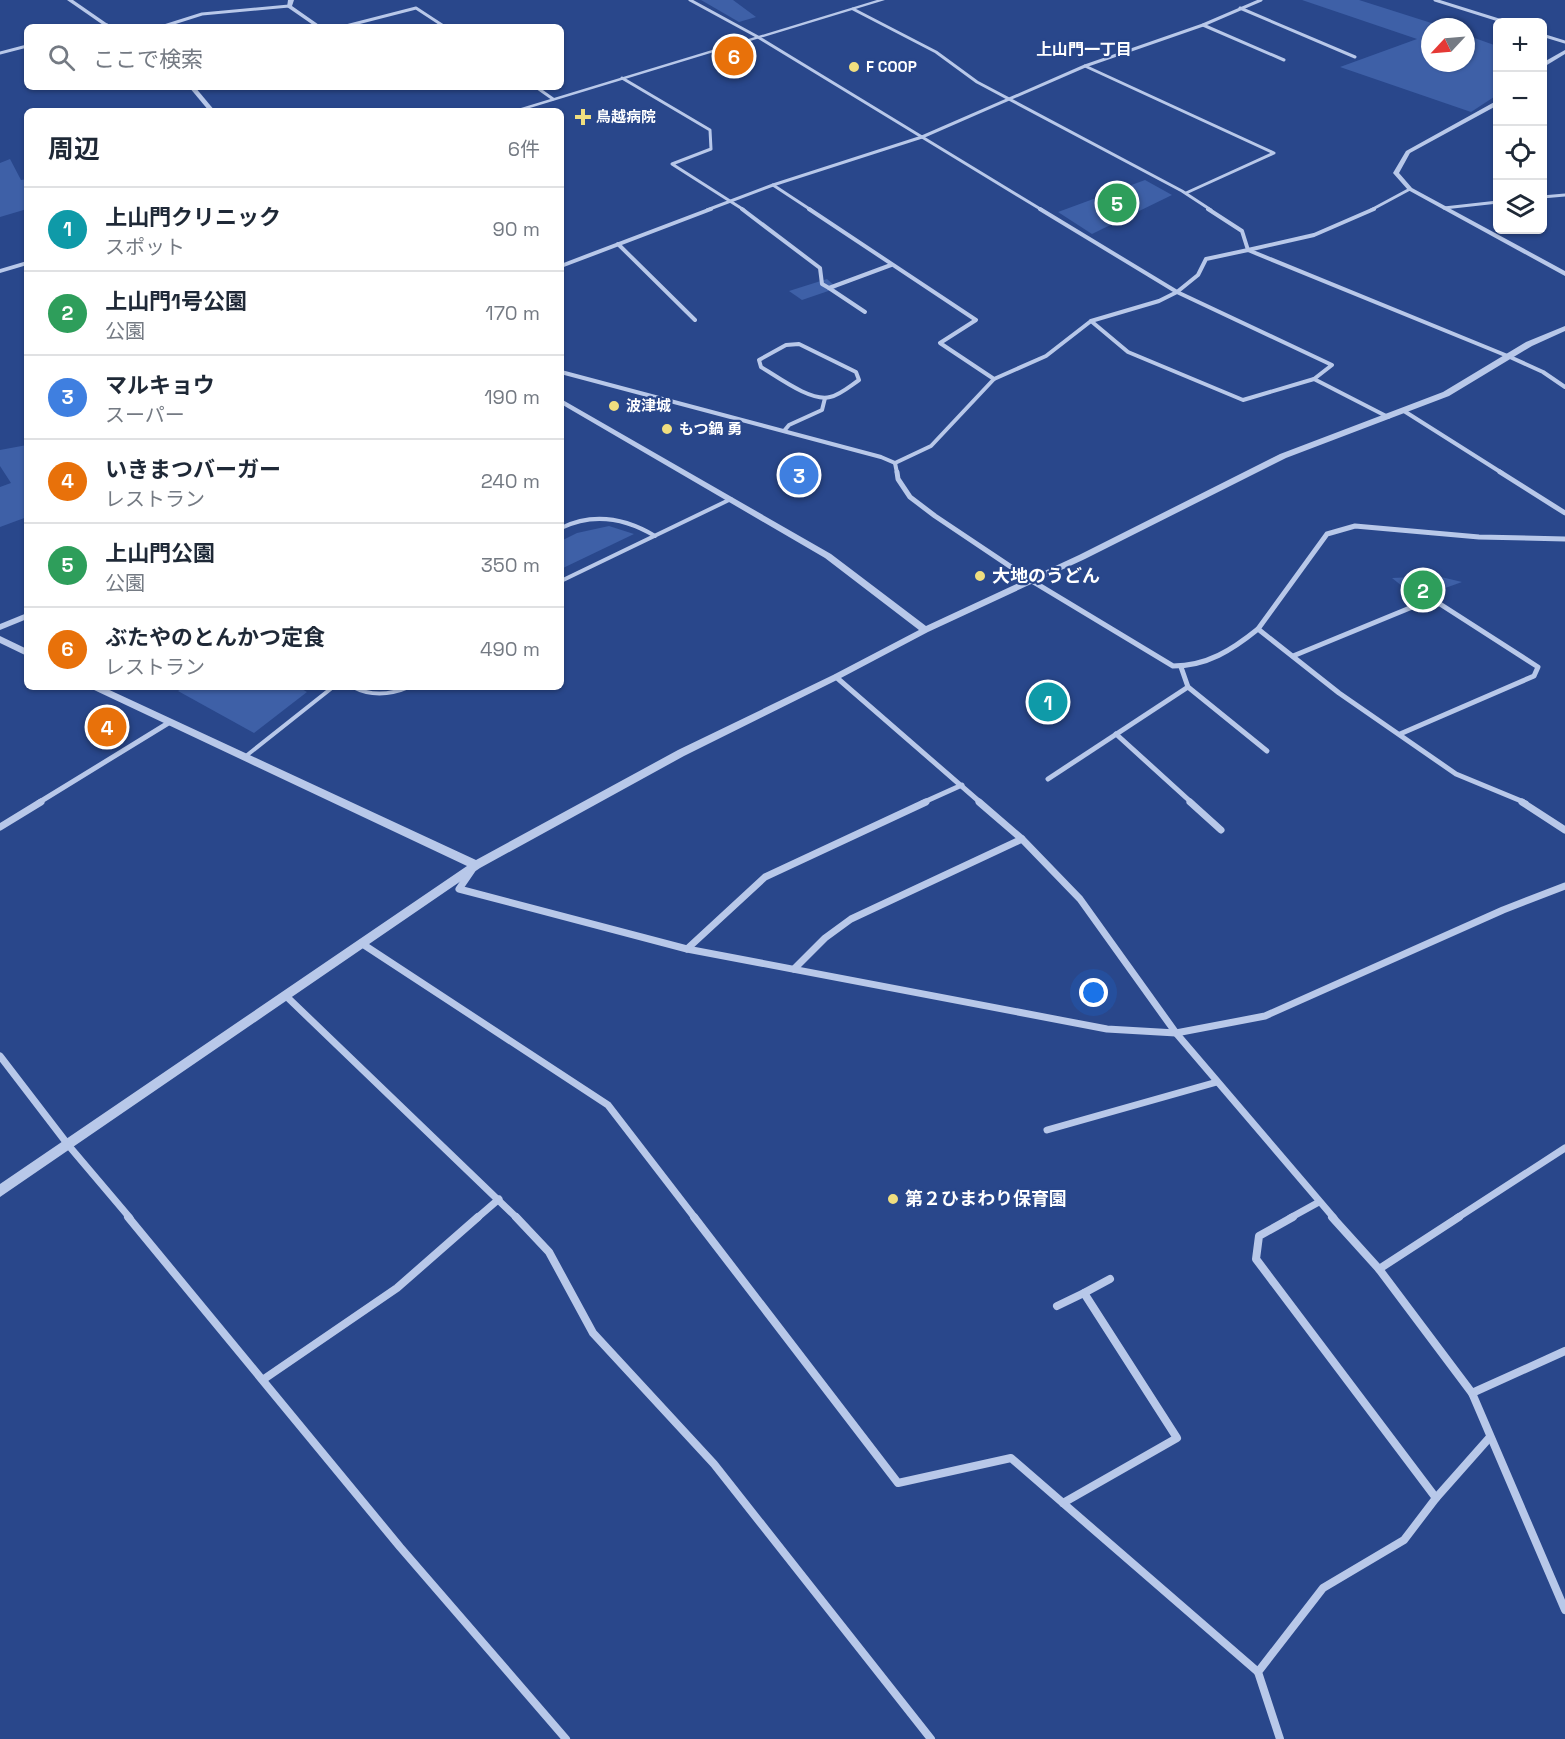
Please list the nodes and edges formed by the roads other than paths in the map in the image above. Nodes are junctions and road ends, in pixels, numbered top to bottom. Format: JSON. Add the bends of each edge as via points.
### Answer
{"nodes":[{"id":1,"x":70,"y":0,"type":"edge"},
{"id":2,"x":690,"y":0,"type":"edge"},
{"id":3,"x":882,"y":0,"type":"edge"},
{"id":4,"x":1261,"y":0,"type":"edge"},
{"id":5,"x":1435,"y":0,"type":"edge"},
{"id":6,"x":290,"y":3,"type":"edge"},
{"id":7,"x":1240,"y":8,"type":"junction"},
{"id":8,"x":853,"y":9,"type":"junction"},
{"id":9,"x":1493,"y":18,"type":"edge"},
{"id":10,"x":103,"y":24,"type":"edge"},
{"id":11,"x":170,"y":24,"type":"edge"},
{"id":12,"x":315,"y":24,"type":"edge"},
{"id":13,"x":354,"y":24,"type":"edge"},
{"id":14,"x":440,"y":24,"type":"edge"},
{"id":15,"x":1203,"y":25,"type":"junction"},
{"id":16,"x":758,"y":37,"type":"junction"},
{"id":17,"x":1547,"y":37,"type":"edge"},
{"id":18,"x":1565,"y":42,"type":"edge"},
{"id":19,"x":24,"y":47,"type":"edge"},
{"id":20,"x":1565,"y":52,"type":"edge"},
{"id":21,"x":0,"y":53,"type":"edge"},
{"id":22,"x":1356,"y":57,"type":"dead end"},
{"id":23,"x":1284,"y":60,"type":"dead end"},
{"id":24,"x":1547,"y":63,"type":"edge"},
{"id":25,"x":1085,"y":66,"type":"junction"},
{"id":26,"x":622,"y":78,"type":"junction"},
{"id":27,"x":194,"y":90,"type":"edge"},
{"id":28,"x":540,"y":90,"type":"edge"},
{"id":29,"x":1010,"y":98,"type":"junction"},
{"id":30,"x":553,"y":99,"type":"junction"},
{"id":31,"x":1493,"y":104,"type":"edge"},
{"id":32,"x":210,"y":108,"type":"edge"},
{"id":33,"x":524,"y":108,"type":"edge"},
{"id":34,"x":922,"y":136,"type":"junction"},
{"id":35,"x":773,"y":185,"type":"junction"},
{"id":36,"x":1410,"y":189,"type":"junction"},
{"id":37,"x":1186,"y":193,"type":"junction"},
{"id":38,"x":1565,"y":195,"type":"edge"},
{"id":39,"x":1547,"y":197,"type":"edge"},
{"id":40,"x":731,"y":200,"type":"junction"},
{"id":41,"x":1493,"y":202,"type":"edge"},
{"id":42,"x":1444,"y":208,"type":"junction"},
{"id":43,"x":618,"y":244,"type":"junction"},
{"id":44,"x":1248,"y":250,"type":"junction"},
{"id":45,"x":24,"y":264,"type":"edge"},
{"id":46,"x":564,"y":265,"type":"edge"},
{"id":47,"x":891,"y":266,"type":"junction"},
{"id":48,"x":0,"y":271,"type":"edge"},
{"id":49,"x":1565,"y":274,"type":"edge"},
{"id":50,"x":829,"y":288,"type":"junction"},
{"id":51,"x":1177,"y":292,"type":"junction"},
{"id":52,"x":865,"y":312,"type":"dead end"},
{"id":53,"x":695,"y":320,"type":"dead end"},
{"id":54,"x":1091,"y":321,"type":"junction"},
{"id":55,"x":1565,"y":328,"type":"edge"},
{"id":56,"x":1510,"y":357,"type":"junction"},
{"id":57,"x":564,"y":373,"type":"edge"},
{"id":58,"x":994,"y":378,"type":"junction"},
{"id":59,"x":1314,"y":379,"type":"junction"},
{"id":60,"x":1565,"y":387,"type":"edge"},
{"id":61,"x":825,"y":398,"type":"junction"},
{"id":62,"x":564,"y":403,"type":"edge"},
{"id":63,"x":1404,"y":411,"type":"junction"},
{"id":64,"x":1388,"y":417,"type":"junction"},
{"id":65,"x":784,"y":431,"type":"junction"},
{"id":66,"x":895,"y":463,"type":"junction"},
{"id":67,"x":731,"y":499,"type":"junction"},
{"id":68,"x":1565,"y":513,"type":"edge"},
{"id":69,"x":564,"y":527,"type":"edge"},
{"id":70,"x":655,"y":537,"type":"junction"},
{"id":71,"x":1565,"y":539,"type":"edge"},
{"id":72,"x":564,"y":580,"type":"edge"},
{"id":73,"x":1032,"y":581,"type":"junction"},
{"id":74,"x":24,"y":617,"type":"edge"},
{"id":75,"x":0,"y":627,"type":"edge"},
{"id":76,"x":1258,"y":629,"type":"junction"},
{"id":77,"x":925,"y":630,"type":"junction"},
{"id":78,"x":0,"y":639,"type":"edge"},
{"id":79,"x":24,"y":651,"type":"edge"},
{"id":80,"x":1293,"y":656,"type":"junction"},
{"id":81,"x":1181,"y":667,"type":"junction"},
{"id":82,"x":836,"y":677,"type":"junction"},
{"id":83,"x":1188,"y":687,"type":"junction"},
{"id":84,"x":101,"y":690,"type":"edge"},
{"id":85,"x":329,"y":690,"type":"edge"},
{"id":86,"x":358,"y":690,"type":"edge"},
{"id":87,"x":401,"y":690,"type":"edge"},
{"id":88,"x":170,"y":722,"type":"junction"},
{"id":89,"x":1116,"y":734,"type":"junction"},
{"id":90,"x":1400,"y":734,"type":"junction"},
{"id":91,"x":1267,"y":751,"type":"dead end"},
{"id":92,"x":246,"y":756,"type":"junction"},
{"id":93,"x":1048,"y":779,"type":"dead end"},
{"id":94,"x":962,"y":785,"type":"junction"},
{"id":95,"x":0,"y":827,"type":"edge"},
{"id":96,"x":1221,"y":830,"type":"dead end"},
{"id":97,"x":1565,"y":830,"type":"edge"},
{"id":98,"x":1022,"y":839,"type":"junction"},
{"id":99,"x":476,"y":865,"type":"junction"},
{"id":100,"x":1565,"y":886,"type":"edge"},
{"id":101,"x":361,"y":943,"type":"junction"},
{"id":102,"x":687,"y":949,"type":"junction"},
{"id":103,"x":794,"y":969,"type":"junction"},
{"id":104,"x":286,"y":996,"type":"junction"},
{"id":105,"x":1176,"y":1033,"type":"junction"},
{"id":106,"x":0,"y":1056,"type":"edge"},
{"id":107,"x":1217,"y":1082,"type":"junction"},
{"id":108,"x":1047,"y":1130,"type":"dead end"},
{"id":109,"x":69,"y":1146,"type":"junction"},
{"id":110,"x":1565,"y":1148,"type":"edge"},
{"id":111,"x":0,"y":1191,"type":"edge"},
{"id":112,"x":499,"y":1199,"type":"junction"},
{"id":113,"x":1319,"y":1202,"type":"junction"},
{"id":114,"x":1379,"y":1269,"type":"junction"},
{"id":115,"x":1110,"y":1279,"type":"dead end"},
{"id":116,"x":1084,"y":1293,"type":"junction"},
{"id":117,"x":1058,"y":1306,"type":"dead end"},
{"id":118,"x":1565,"y":1351,"type":"edge"},
{"id":119,"x":264,"y":1379,"type":"junction"},
{"id":120,"x":1472,"y":1393,"type":"junction"},
{"id":121,"x":1490,"y":1437,"type":"junction"},
{"id":122,"x":1436,"y":1498,"type":"junction"},
{"id":123,"x":1063,"y":1503,"type":"junction"},
{"id":124,"x":1565,"y":1610,"type":"edge"},
{"id":125,"x":1258,"y":1672,"type":"junction"},
{"id":126,"x":566,"y":1739,"type":"edge"},
{"id":127,"x":931,"y":1739,"type":"edge"},
{"id":128,"x":1280,"y":1739,"type":"edge"}],
"edges":[{"from":1,"to":10,"type":"street"},
{"from":2,"to":16,"type":"street"},
{"from":3,"to":8,"type":"street"},
{"from":4,"to":7,"type":"street"},
{"from":5,"to":9,"type":"street"},
{"from":6,"to":11,"type":"street","via":[[202,14]]},
{"from":6,"to":12,"type":"street"},
{"from":7,"to":15,"type":"street"},
{"from":7,"to":22,"type":"street"},
{"from":8,"to":16,"type":"street"},
{"from":8,"to":29,"type":"street","via":[[936,52],[977,82]]},
{"from":13,"to":14,"type":"street","via":[[416,8]]},
{"from":15,"to":23,"type":"street"},
{"from":15,"to":25,"type":"street"},
{"from":16,"to":26,"type":"street"},
{"from":16,"to":34,"type":"street"},
{"from":17,"to":18,"type":"street"},
{"from":19,"to":21,"type":"street"},
{"from":20,"to":24,"type":"street"},
{"from":25,"to":29,"type":"street"},
{"from":25,"to":37,"type":"street","via":[[1274,153]]},
{"from":26,"to":30,"type":"street"},
{"from":26,"to":40,"type":"street","via":[[710,130],[711,149],[672,164]]},
{"from":27,"to":32,"type":"street"},
{"from":28,"to":30,"type":"street"},
{"from":29,"to":34,"type":"street"},
{"from":29,"to":37,"type":"street"},
{"from":30,"to":33,"type":"street"},
{"from":31,"to":36,"type":"street","via":[[1408,152],[1396,173]]},
{"from":34,"to":35,"type":"street"},
{"from":34,"to":51,"type":"street"},
{"from":35,"to":40,"type":"street"},
{"from":35,"to":47,"type":"street"},
{"from":36,"to":42,"type":"street"},
{"from":36,"to":44,"type":"street","via":[[1314,235]]},
{"from":37,"to":44,"type":"street","via":[[1242,231]]},
{"from":38,"to":39,"type":"street"},
{"from":40,"to":43,"type":"street"},
{"from":40,"to":50,"type":"street","via":[[820,268],[822,284]]},
{"from":41,"to":42,"type":"street"},
{"from":42,"to":49,"type":"street"},
{"from":43,"to":46,"type":"street"},
{"from":43,"to":53,"type":"street"},
{"from":44,"to":51,"type":"street","via":[[1206,260],[1198,275]]},
{"from":44,"to":56,"type":"street"},
{"from":45,"to":48,"type":"street"},
{"from":47,"to":50,"type":"street"},
{"from":47,"to":58,"type":"street","via":[[976,320],[940,343]]},
{"from":50,"to":52,"type":"street"},
{"from":51,"to":54,"type":"street"},
{"from":51,"to":59,"type":"street","via":[[1332,365]]},
{"from":54,"to":58,"type":"street","via":[[1046,356]]},
{"from":54,"to":59,"type":"street","via":[[1128,352],[1243,400]]},
{"from":55,"to":56,"type":"street"},
{"from":56,"to":60,"type":"street"},
{"from":56,"to":63,"type":"street","via":[[1446,394]]},
{"from":57,"to":65,"type":"street"},
{"from":58,"to":66,"type":"street","via":[[931,446]]},
{"from":59,"to":64,"type":"street"},
{"from":61,"to":61,"type":"street","via":[[812,396],[761,366],[759,360],[786,345],[799,344],[855,372],[860,380]]},
{"from":61,"to":65,"type":"street","via":[[822,410]]},
{"from":62,"to":67,"type":"street"},
{"from":63,"to":64,"type":"street"},
{"from":63,"to":68,"type":"street"},
{"from":64,"to":73,"type":"street","via":[[1283,456]]},
{"from":65,"to":66,"type":"street"},
{"from":66,"to":73,"type":"street","via":[[898,479],[910,497]]},
{"from":67,"to":70,"type":"lane"},
{"from":67,"to":77,"type":"street","via":[[828,556]]},
{"from":69,"to":70,"type":"lane","via":[[583,519],[606,517],[628,522]]},
{"from":70,"to":72,"type":"lane"},
{"from":71,"to":76,"type":"street","via":[[1479,537],[1355,526],[1327,534]]},
{"from":73,"to":77,"type":"street"},
{"from":73,"to":81,"type":"street","via":[[1173,666]]},
{"from":74,"to":75,"type":"street"},
{"from":76,"to":80,"type":"street"},
{"from":76,"to":81,"type":"street","via":[[1226,653]]},
{"from":77,"to":82,"type":"street"},
{"from":78,"to":79,"type":"street"},
{"from":80,"to":90,"type":"street"},
{"from":80,"to":90,"type":"street","via":[[1422,603],[1440,604],[1538,667],[1534,676]]},
{"from":81,"to":83,"type":"street"},
{"from":82,"to":94,"type":"street"},
{"from":82,"to":99,"type":"street","via":[[681,753]]},
{"from":83,"to":89,"type":"street"},
{"from":83,"to":91,"type":"street"},
{"from":84,"to":88,"type":"street"},
{"from":85,"to":92,"type":"lane"},
{"from":86,"to":87,"type":"lane","via":[[375,694]]},
{"from":88,"to":92,"type":"street"},
{"from":88,"to":95,"type":"street"},
{"from":89,"to":93,"type":"street"},
{"from":89,"to":96,"type":"street"},
{"from":90,"to":97,"type":"street","via":[[1456,774],[1527,804]]},
{"from":92,"to":99,"type":"street"},
{"from":94,"to":98,"type":"street"},
{"from":94,"to":102,"type":"street","via":[[765,877]]},
{"from":98,"to":103,"type":"street","via":[[851,919]]},
{"from":98,"to":105,"type":"street","via":[[1080,898]]},
{"from":99,"to":101,"type":"street"},
{"from":99,"to":102,"type":"street","via":[[459,889]]},
{"from":100,"to":105,"type":"street","via":[[1265,1016]]},
{"from":101,"to":104,"type":"street"},
{"from":101,"to":123,"type":"street","via":[[608,1105],[898,1483],[1011,1458]]},
{"from":102,"to":103,"type":"street"},
{"from":103,"to":105,"type":"street","via":[[1107,1029]]},
{"from":104,"to":109,"type":"street"},
{"from":104,"to":112,"type":"street"},
{"from":105,"to":107,"type":"street"},
{"from":106,"to":109,"type":"street"},
{"from":107,"to":108,"type":"street"},
{"from":107,"to":113,"type":"street"},
{"from":109,"to":111,"type":"street"},
{"from":109,"to":119,"type":"street"},
{"from":110,"to":114,"type":"street"},
{"from":112,"to":119,"type":"street","via":[[397,1288]]},
{"from":112,"to":127,"type":"street","via":[[549,1252],[593,1333],[714,1464]]},
{"from":113,"to":114,"type":"street"},
{"from":113,"to":122,"type":"street","via":[[1258,1236],[1256,1259]]},
{"from":114,"to":120,"type":"street"},
{"from":115,"to":116,"type":"street"},
{"from":116,"to":117,"type":"street"},
{"from":116,"to":123,"type":"street","via":[[1177,1438]]},
{"from":118,"to":120,"type":"street"},
{"from":119,"to":126,"type":"street","via":[[400,1547]]},
{"from":120,"to":121,"type":"street"},
{"from":121,"to":122,"type":"street"},
{"from":121,"to":124,"type":"street"},
{"from":122,"to":125,"type":"street","via":[[1404,1540],[1323,1588]]},
{"from":123,"to":125,"type":"street"},
{"from":125,"to":128,"type":"street"}]}
